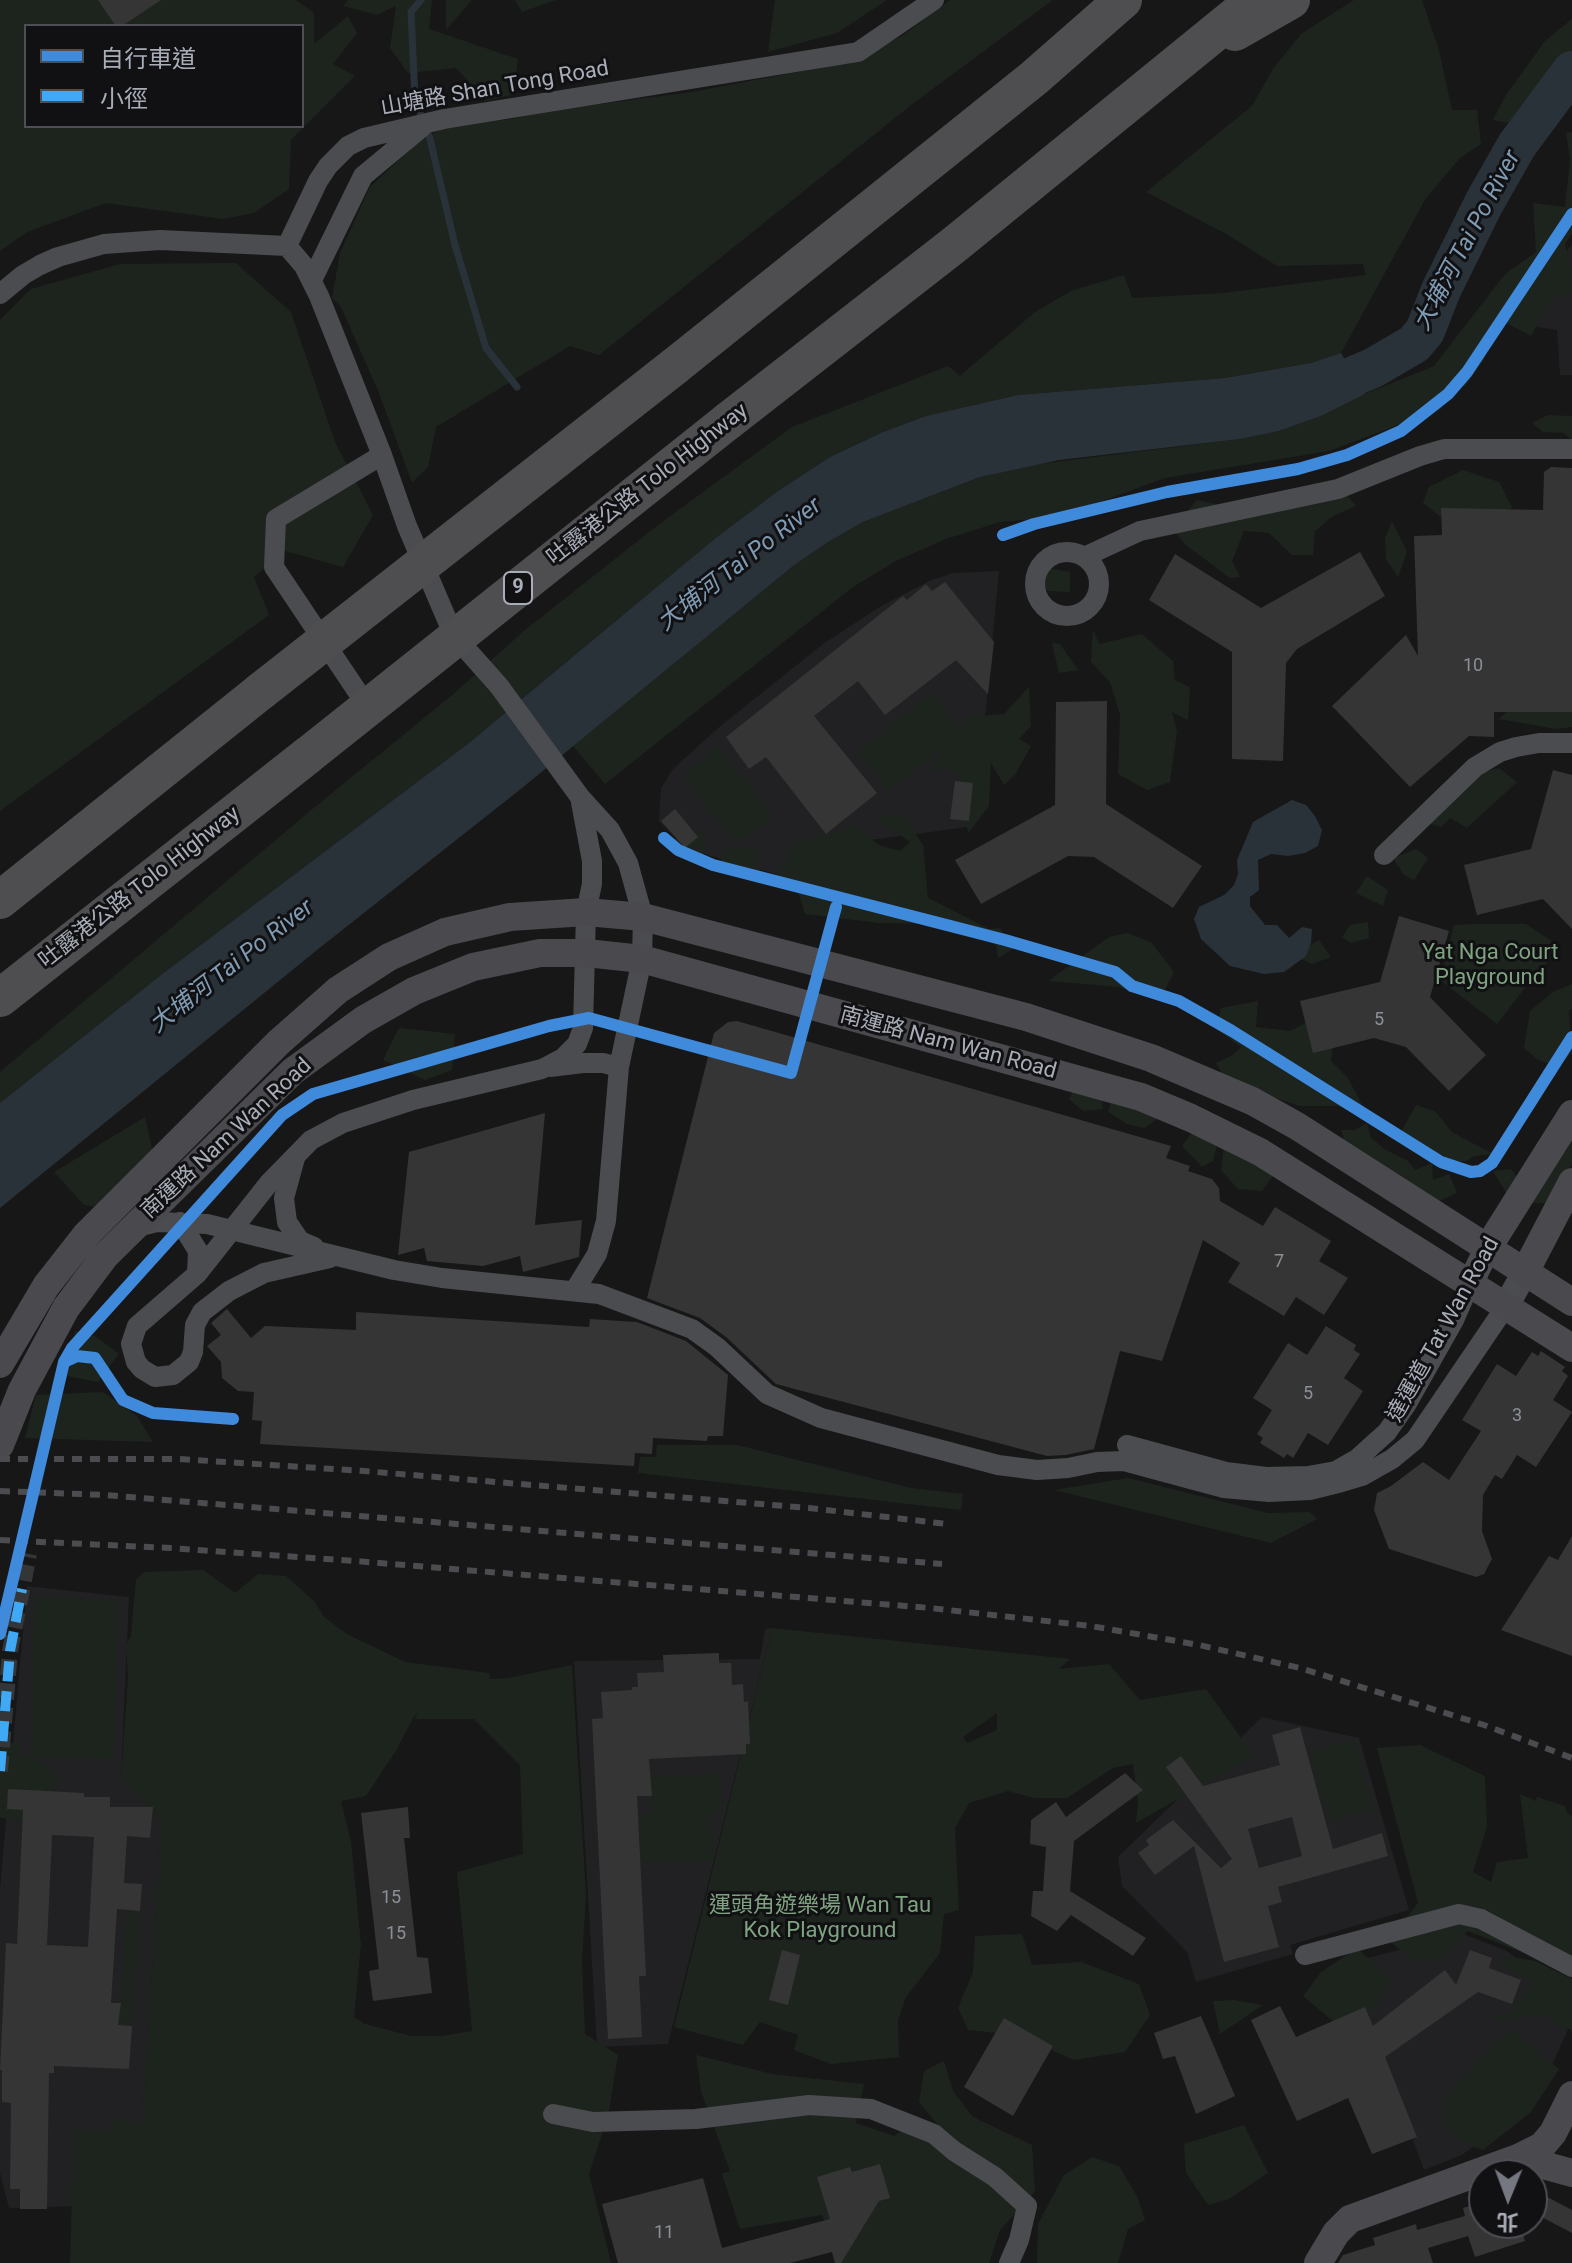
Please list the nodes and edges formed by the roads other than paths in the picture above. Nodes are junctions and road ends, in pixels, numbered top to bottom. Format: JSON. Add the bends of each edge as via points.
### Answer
{"nodes":[{"id":1,"x":934,"y":0,"type":"edge"},
{"id":2,"x":1123,"y":0,"type":"edge"},
{"id":3,"x":1255,"y":0,"type":"edge"},
{"id":4,"x":1291,"y":0,"type":"edge"},
{"id":5,"x":1183,"y":60,"type":"junction"},
{"id":6,"x":425,"y":124,"type":"junction"},
{"id":7,"x":287,"y":246,"type":"junction"},
{"id":8,"x":312,"y":280,"type":"junction"},
{"id":9,"x":0,"y":294,"type":"edge"},
{"id":10,"x":1572,"y":449,"type":"edge"},
{"id":11,"x":382,"y":455,"type":"junction"},
{"id":12,"x":1084,"y":557,"type":"dead end"},
{"id":13,"x":467,"y":650,"type":"junction"},
{"id":14,"x":1572,"y":743,"type":"edge"},
{"id":15,"x":580,"y":797,"type":"junction"},
{"id":16,"x":1384,"y":855,"type":"dead end"},
{"id":17,"x":0,"y":900,"type":"edge"},
{"id":18,"x":586,"y":912,"type":"junction"},
{"id":19,"x":643,"y":917,"type":"junction"},
{"id":20,"x":586,"y":953,"type":"junction"},
{"id":21,"x":642,"y":959,"type":"junction"},
{"id":22,"x":0,"y":998,"type":"edge"},
{"id":23,"x":619,"y":1067,"type":"junction"},
{"id":24,"x":542,"y":1069,"type":"junction"},
{"id":25,"x":1572,"y":1114,"type":"edge"},
{"id":26,"x":297,"y":1153,"type":"junction"},
{"id":27,"x":1572,"y":1182,"type":"edge"},
{"id":28,"x":180,"y":1222,"type":"junction"},
{"id":29,"x":133,"y":1228,"type":"junction"},
{"id":30,"x":233,"y":1230,"type":"junction"},
{"id":31,"x":1487,"y":1249,"type":"junction"},
{"id":32,"x":335,"y":1257,"type":"junction"},
{"id":33,"x":1525,"y":1272,"type":"junction"},
{"id":34,"x":197,"y":1274,"type":"junction"},
{"id":35,"x":1469,"y":1286,"type":"junction"},
{"id":36,"x":575,"y":1290,"type":"junction"},
{"id":37,"x":1572,"y":1302,"type":"edge"},
{"id":38,"x":1506,"y":1306,"type":"junction"},
{"id":39,"x":1572,"y":1348,"type":"edge"},
{"id":40,"x":0,"y":1364,"type":"edge"},
{"id":41,"x":0,"y":1445,"type":"edge"},
{"id":42,"x":1127,"y":1445,"type":"dead end"},
{"id":43,"x":1305,"y":1955,"type":"dead end"},
{"id":44,"x":1572,"y":1967,"type":"edge"},
{"id":45,"x":1572,"y":2095,"type":"edge"},
{"id":46,"x":553,"y":2114,"type":"dead end"},
{"id":47,"x":1518,"y":2158,"type":"junction"},
{"id":48,"x":1572,"y":2173,"type":"edge"},
{"id":49,"x":1009,"y":2263,"type":"edge"},
{"id":50,"x":1318,"y":2263,"type":"edge"}],
"edges":[{"from":1,"to":6,"type":"street","name":"山塘路 Shan Tong Road","via":[[858,52]]},
{"from":2,"to":17,"type":"highway","bridge":true,"via":[[1034,78],[675,366]]},
{"from":3,"to":5,"type":"highway","name":"吐露港公路 Tolo Highway","number":"9"},
{"from":4,"to":5,"type":"highway"},
{"from":5,"to":22,"type":"highway","name":"吐露港公路 Tolo Highway","number":"9","bridge":true},
{"from":6,"to":7,"type":"street","name":"山塘路 Shan Tong Road","via":[[364,138],[338,155],[318,181]]},
{"from":6,"to":8,"type":"street","via":[[363,176]]},
{"from":7,"to":8,"type":"street"},
{"from":7,"to":9,"type":"street","via":[[160,240],[104,244],[40,265]]},
{"from":8,"to":11,"type":"street"},
{"from":10,"to":12,"type":"street","via":[[1444,449],[1338,489],[1140,531]]},
{"from":11,"to":13,"type":"street","via":[[448,622]]},
{"from":11,"to":13,"type":"street","via":[[276,519],[274,567],[361,697],[397,694]]},
{"from":13,"to":15,"type":"street"},
{"from":14,"to":16,"type":"street","via":[[1539,743],[1500,752],[1475,767]]},
{"from":15,"to":18,"type":"street","via":[[592,861]]},
{"from":15,"to":19,"type":"street","via":[[610,830],[628,863]]},
{"from":18,"to":19,"type":"main road","name":"南運路 Nam Wan Road"},
{"from":18,"to":20,"type":"street"},
{"from":18,"to":40,"type":"main road","name":"南運路 Nam Wan Road","via":[[510,917],[445,932],[389,957],[338,990],[86,1235],[46,1286]]},
{"from":19,"to":21,"type":"street"},
{"from":19,"to":31,"type":"main road","name":"南運路 Nam Wan Road","via":[[1026,1017],[1151,1058],[1297,1126]]},
{"from":20,"to":21,"type":"main road","name":"南運路 Nam Wan Road"},
{"from":20,"to":24,"type":"street","via":[[583,1028],[577,1044]]},
{"from":20,"to":29,"type":"main road","name":"南運路 Nam Wan Road","via":[[540,953],[473,967],[363,1020],[293,1071]]},
{"from":21,"to":23,"type":"street"},
{"from":21,"to":35,"type":"main road","name":"南運路 Nam Wan Road","via":[[1141,1097],[1260,1152]]},
{"from":23,"to":24,"type":"street","via":[[583,1063]]},
{"from":23,"to":36,"type":"street","via":[[606,1221],[597,1254]]},
{"from":24,"to":26,"type":"street","via":[[343,1123]]},
{"from":25,"to":31,"type":"main road","name":"達運道 Tat Wan Road"},
{"from":26,"to":30,"type":"street"},
{"from":26,"to":32,"type":"street","via":[[284,1198],[287,1222],[300,1241]]},
{"from":27,"to":33,"type":"main road","name":"達運道 Tat Wan Road"},
{"from":28,"to":29,"type":"street"},
{"from":28,"to":30,"type":"street"},
{"from":28,"to":34,"type":"street","via":[[198,1251]]},
{"from":29,"to":41,"type":"main road","name":"南運路 Nam Wan Road","via":[[66,1308],[22,1390]]},
{"from":30,"to":32,"type":"street"},
{"from":30,"to":34,"type":"street"},
{"from":31,"to":33,"type":"main road","name":"南運路 Nam Wan Road"},
{"from":31,"to":35,"type":"street","name":"達運道 Tat Wan Road"},
{"from":32,"to":34,"type":"street","via":[[264,1273],[229,1291],[202,1312],[183,1370],[168,1377],[149,1374],[132,1353],[132,1334]]},
{"from":32,"to":36,"type":"street","name":"達運道 Tat Wan Road","via":[[442,1278]]},
{"from":33,"to":37,"type":"main road","name":"南運路 Nam Wan Road"},
{"from":33,"to":38,"type":"street","name":"達運道 Tat Wan Road"},
{"from":35,"to":38,"type":"main road","name":"南運路 Nam Wan Road"},
{"from":35,"to":42,"type":"street","name":"達運道 Tat Wan Road","via":[[1387,1432],[1336,1471],[1266,1477],[1226,1472]]},
{"from":36,"to":38,"type":"street","name":"達運道 Tat Wan Road","via":[[692,1329],[767,1394],[810,1414],[998,1465],[1037,1470],[1124,1461],[1224,1488],[1269,1492],[1310,1490],[1362,1476],[1392,1459],[1415,1440]]},
{"from":38,"to":39,"type":"main road","name":"南運路 Nam Wan Road"},
{"from":43,"to":44,"type":"street","via":[[1459,1914],[1481,1919]]},
{"from":45,"to":47,"type":"main road","via":[[1542,2146]]},
{"from":46,"to":49,"type":"street","via":[[593,2122],[696,2119],[809,2105],[871,2109],[934,2134],[1027,2206]]},
{"from":47,"to":48,"type":"main road"},
{"from":47,"to":50,"type":"main road","via":[[1350,2219]]}]}
